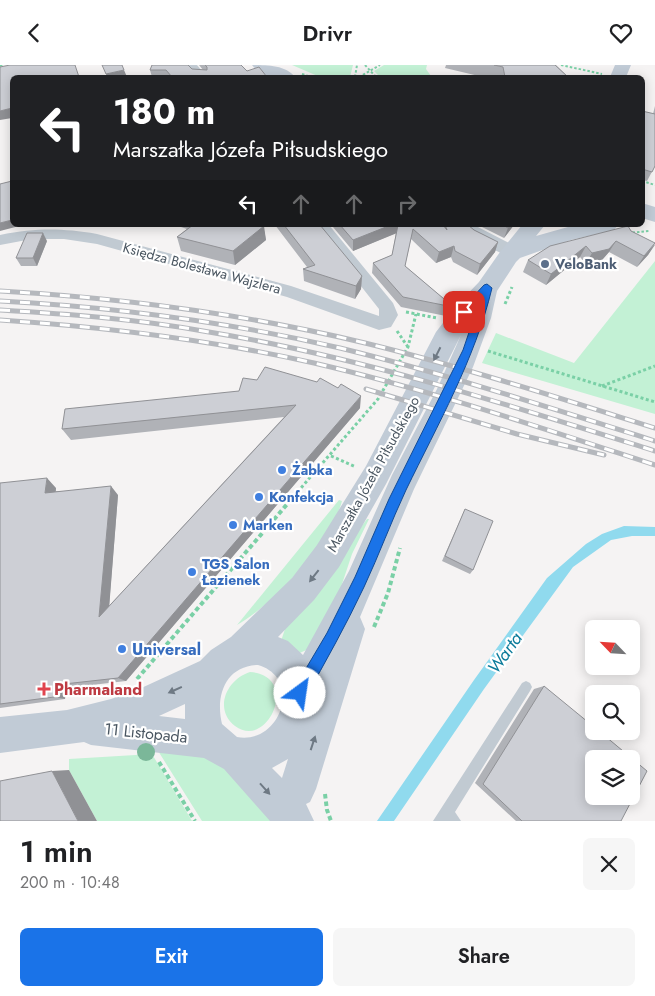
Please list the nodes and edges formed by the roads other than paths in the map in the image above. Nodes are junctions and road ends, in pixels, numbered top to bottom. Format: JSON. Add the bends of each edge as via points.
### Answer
{"nodes":[{"id":1,"x":190,"y":65,"type":"edge"},
{"id":2,"x":260,"y":65,"type":"edge"},
{"id":3,"x":623,"y":65,"type":"edge"},
{"id":4,"x":199,"y":75,"type":"edge"},
{"id":5,"x":282,"y":75,"type":"edge"},
{"id":6,"x":615,"y":75,"type":"edge"},
{"id":7,"x":323,"y":227,"type":"edge"},
{"id":8,"x":466,"y":227,"type":"edge"},
{"id":9,"x":545,"y":227,"type":"edge"},
{"id":10,"x":598,"y":227,"type":"edge"},
{"id":11,"x":99,"y":232,"type":"edge"},
{"id":12,"x":523,"y":239,"type":"edge"},
{"id":13,"x":0,"y":241,"type":"edge"},
{"id":14,"x":375,"y":488,"type":"junction"},
{"id":15,"x":360,"y":582,"type":"junction"},
{"id":16,"x":243,"y":649,"type":"junction"},
{"id":17,"x":212,"y":673,"type":"junction"},
{"id":18,"x":526,"y":687,"type":"dead end"},
{"id":19,"x":300,"y":693,"type":"junction"},
{"id":20,"x":78,"y":726,"type":"junction"},
{"id":21,"x":0,"y":735,"type":"edge"},
{"id":22,"x":284,"y":740,"type":"junction"},
{"id":23,"x":225,"y":749,"type":"junction"},
{"id":24,"x":299,"y":810,"type":"edge"},
{"id":25,"x":446,"y":818,"type":"edge"}],
"edges":[{"from":1,"to":4,"type":"street"},
{"from":2,"to":5,"type":"street"},
{"from":3,"to":6,"type":"street"},
{"from":7,"to":11,"type":"street","name":"Księdza Bolesława Wajzlera","via":[[394,309],[384,322]]},
{"from":8,"to":12,"type":"street","via":[[478,235]]},
{"from":9,"to":12,"type":"street","name":"Marszałka Józefa Piłsudskiego"},
{"from":10,"to":12,"type":"street"},
{"from":11,"to":13,"type":"street","name":"Księdza Bolesława Wajzlera","via":[[32,234]]},
{"from":12,"to":14,"type":"street","name":"Marszałka Józefa Piłsudskiego","via":[[487,288],[480,320],[468,350]]},
{"from":14,"to":15,"type":"street","name":"Marszałka Józefa Piłsudskiego"},
{"from":14,"to":16,"type":"street","name":"Marszałka Józefa Piłsudskiego","one_way":true,"via":[[303,589]]},
{"from":15,"to":19,"type":"street","name":"Marszałka Józefa Piłsudskiego"},
{"from":24,"to":15,"type":"street","one_way":true},
{"from":16,"to":17,"type":"street","via":[[229,656]]},
{"from":16,"to":19,"type":"street","via":[[259,648],[274,652],[287,662],[296,675]]},
{"from":17,"to":20,"type":"street","name":"11 Listopada","one_way":true,"via":[[138,707]]},
{"from":17,"to":23,"type":"street","via":[[203,698],[203,715],[206,729]]},
{"from":18,"to":25,"type":"lane"},
{"from":19,"to":22,"type":"street","via":[[293,728]]},
{"from":20,"to":21,"type":"street","name":"11 Listopada"},
{"from":20,"to":23,"type":"street","name":"11 Listopada","via":[[190,737]]},
{"from":22,"to":23,"type":"street","via":[[252,757]]},
{"from":22,"to":24,"type":"street"},
{"from":23,"to":24,"type":"street","one_way":true}]}
